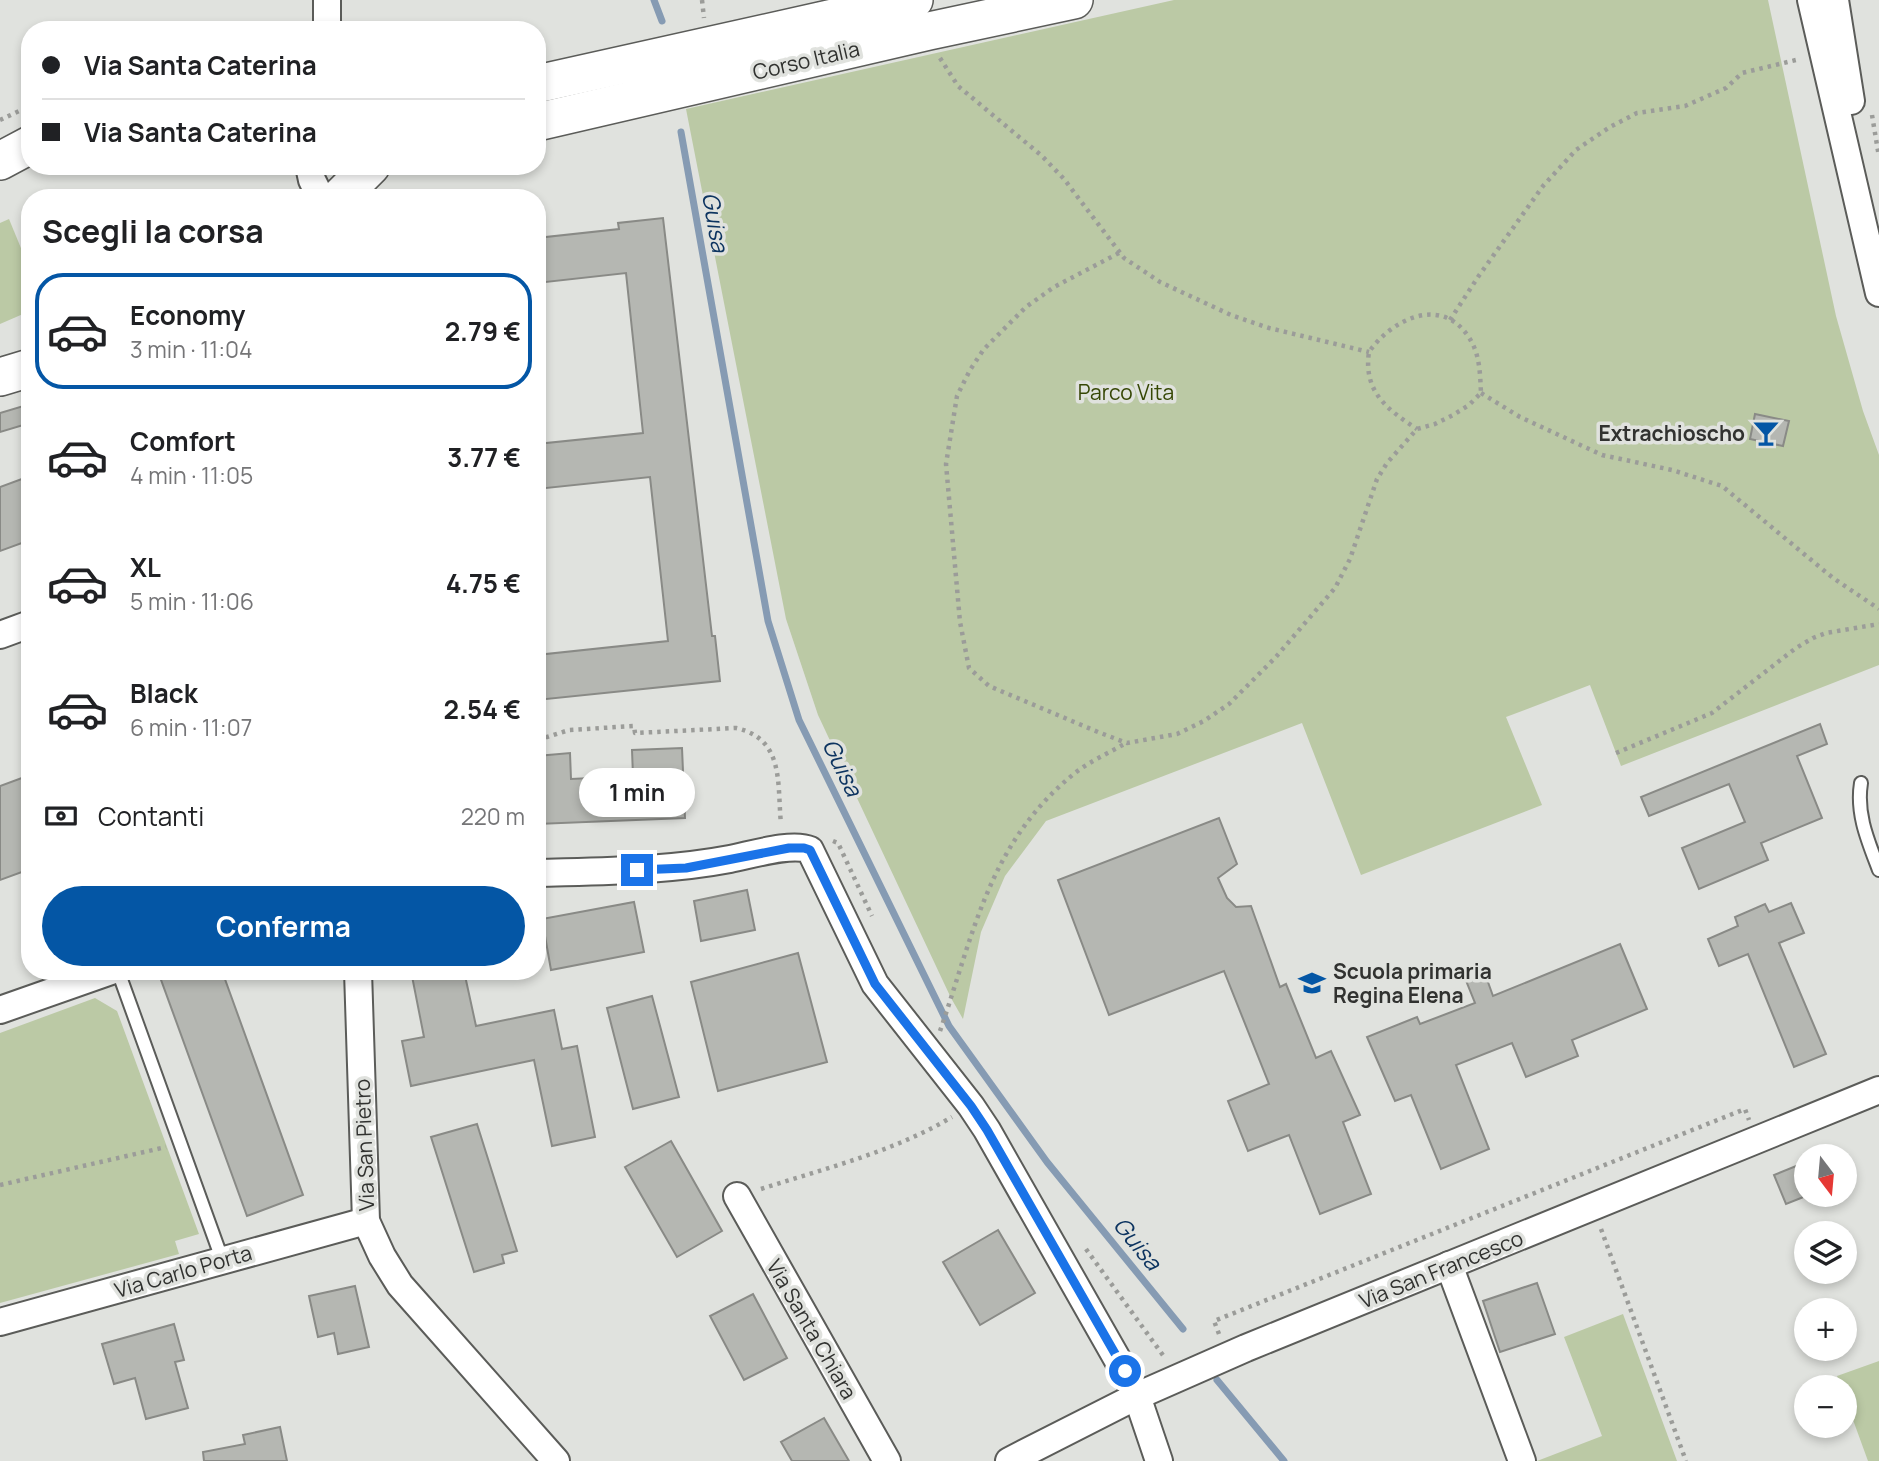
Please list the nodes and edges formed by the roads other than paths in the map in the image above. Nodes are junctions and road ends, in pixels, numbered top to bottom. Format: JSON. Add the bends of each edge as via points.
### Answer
{"nodes":[{"id":1,"x":327,"y":0,"type":"edge"},
{"id":2,"x":1074,"y":0,"type":"edge"},
{"id":3,"x":1811,"y":0,"type":"edge"},
{"id":4,"x":1835,"y":0,"type":"edge"},
{"id":5,"x":922,"y":15,"type":"edge"},
{"id":6,"x":327,"y":21,"type":"edge"},
{"id":7,"x":546,"y":82,"type":"edge"},
{"id":8,"x":546,"y":119,"type":"edge"},
{"id":9,"x":21,"y":150,"type":"edge"},
{"id":10,"x":0,"y":161,"type":"edge"},
{"id":11,"x":311,"y":175,"type":"edge"},
{"id":12,"x":358,"y":175,"type":"edge"},
{"id":13,"x":339,"y":188,"type":"edge"},
{"id":14,"x":1879,"y":272,"type":"edge"},
{"id":15,"x":1879,"y":293,"type":"edge"},
{"id":16,"x":21,"y":371,"type":"edge"},
{"id":17,"x":0,"y":377,"type":"edge"},
{"id":18,"x":21,"y":627,"type":"edge"},
{"id":19,"x":0,"y":635,"type":"edge"},
{"id":20,"x":1861,"y":783,"type":"dead end"},
{"id":21,"x":1879,"y":870,"type":"edge"},
{"id":22,"x":546,"y":873,"type":"edge"},
{"id":23,"x":85,"y":980,"type":"edge"},
{"id":24,"x":121,"y":980,"type":"edge"},
{"id":25,"x":358,"y":980,"type":"edge"},
{"id":26,"x":0,"y":1010,"type":"edge"},
{"id":27,"x":1879,"y":1090,"type":"edge"},
{"id":28,"x":737,"y":1196,"type":"road end"},
{"id":29,"x":366,"y":1221,"type":"junction"},
{"id":30,"x":222,"y":1259,"type":"junction"},
{"id":31,"x":1449,"y":1265,"type":"junction"},
{"id":32,"x":0,"y":1322,"type":"edge"},
{"id":33,"x":1137,"y":1396,"type":"junction"},
{"id":34,"x":556,"y":1461,"type":"edge"},
{"id":35,"x":887,"y":1461,"type":"edge"},
{"id":36,"x":1009,"y":1461,"type":"edge"},
{"id":37,"x":1159,"y":1461,"type":"edge"},
{"id":38,"x":1522,"y":1461,"type":"edge"}],
"edges":[{"from":1,"to":6,"type":"street"},
{"from":2,"to":5,"type":"street","name":"Corso Italia"},
{"from":3,"to":15,"type":"street"},
{"from":4,"to":14,"type":"street"},
{"from":5,"to":7,"type":"street","name":"Corso Italia"},
{"from":5,"to":8,"type":"street","name":"Corso Italia"},
{"from":9,"to":10,"type":"street"},
{"from":11,"to":13,"type":"street","via":[[312,180]]},
{"from":12,"to":13,"type":"street"},
{"from":16,"to":17,"type":"street"},
{"from":18,"to":19,"type":"street"},
{"from":20,"to":21,"type":"lane","via":[[1858,803]]},
{"from":22,"to":33,"type":"street","via":[[686,868],[783,849],[821,847],[875,984],[971,1106]]},
{"from":23,"to":26,"type":"street"},
{"from":24,"to":30,"type":"lane"},
{"from":25,"to":29,"type":"street","name":"Via San Pietro"},
{"from":27,"to":31,"type":"street","name":"Via San Francesco"},
{"from":28,"to":35,"type":"street","name":"Via Santa Chiara"},
{"from":29,"to":30,"type":"street","name":"Via Carlo Porta"},
{"from":29,"to":34,"type":"street","name":"Via San Pietro","via":[[400,1285]]},
{"from":30,"to":32,"type":"street","name":"Via Carlo Porta"},
{"from":31,"to":33,"type":"street","name":"Via San Francesco"},
{"from":31,"to":38,"type":"street"},
{"from":33,"to":36,"type":"street","name":"Via San Francesco"},
{"from":33,"to":37,"type":"street"}]}
